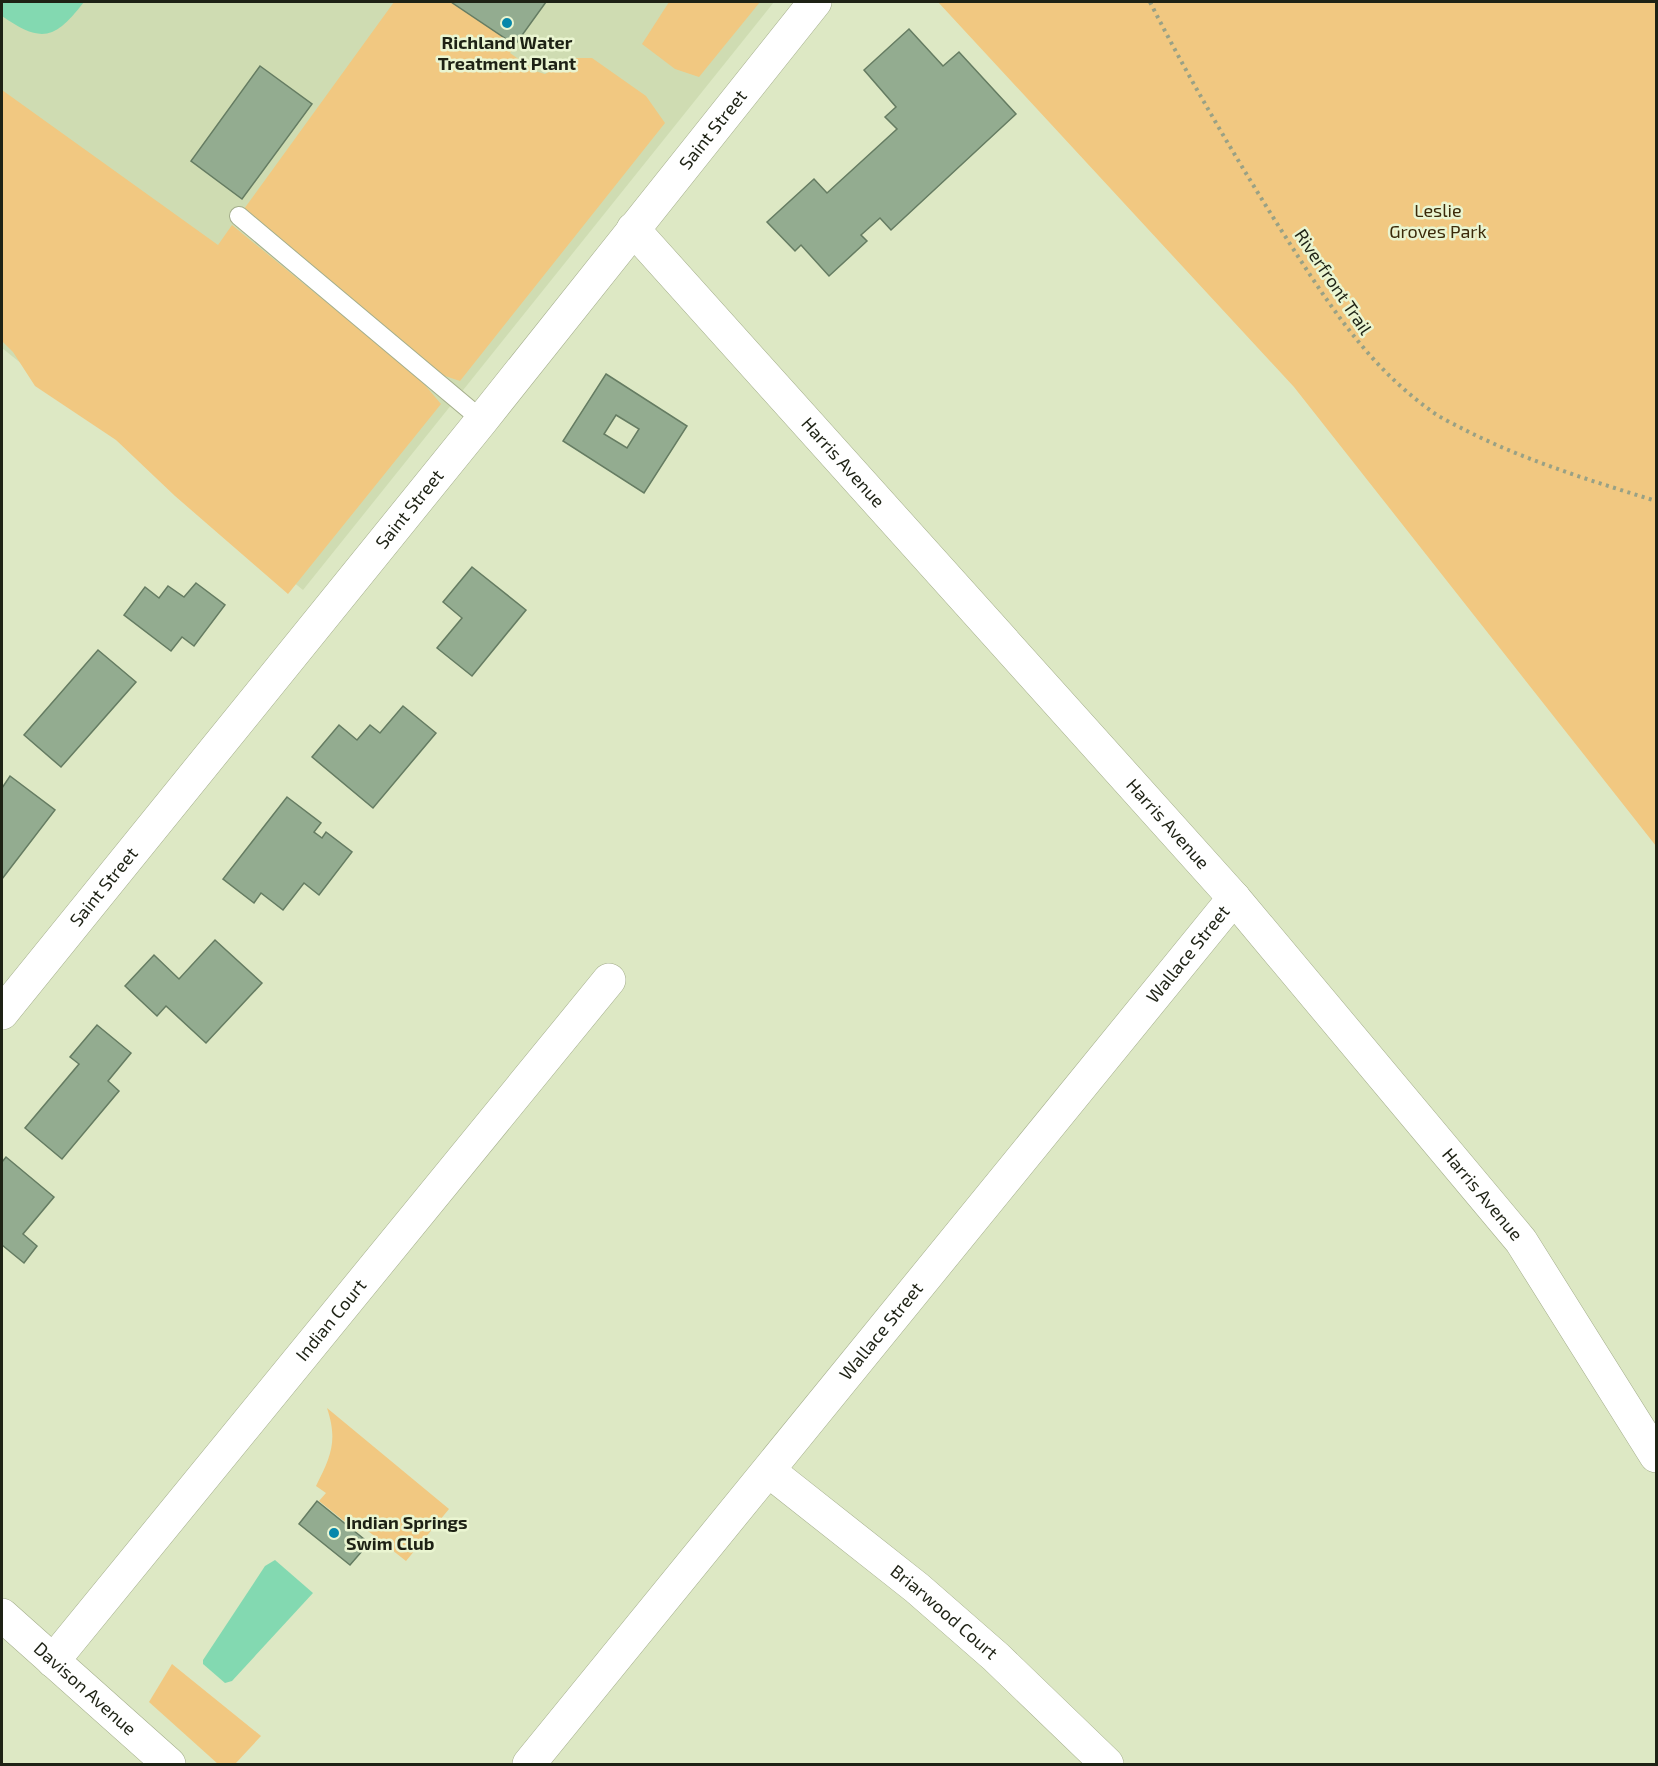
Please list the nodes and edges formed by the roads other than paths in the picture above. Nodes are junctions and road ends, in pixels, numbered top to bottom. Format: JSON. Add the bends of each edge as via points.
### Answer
{"nodes":[{"id":1,"x":814,"y":2,"type":"edge"},
{"id":2,"x":239,"y":216,"type":"dead end"},
{"id":3,"x":633,"y":229,"type":"junction"},
{"id":4,"x":482,"y":420,"type":"junction"},
{"id":5,"x":1234,"y":898,"type":"junction"},
{"id":6,"x":609,"y":980,"type":"dead end"},
{"id":7,"x":3,"y":1008,"type":"edge"},
{"id":8,"x":1656,"y":1455,"type":"edge"},
{"id":9,"x":770,"y":1472,"type":"junction"},
{"id":10,"x":2,"y":1614,"type":"edge"},
{"id":11,"x":53,"y":1661,"type":"junction"},
{"id":12,"x":169,"y":1764,"type":"edge"},
{"id":13,"x":529,"y":1764,"type":"edge"},
{"id":14,"x":1107,"y":1764,"type":"edge"}],
"edges":[{"from":1,"to":3,"type":"street","name":"Saint Street"},
{"from":2,"to":4,"type":"lane"},
{"from":3,"to":4,"type":"street","name":"Saint Street"},
{"from":3,"to":5,"type":"street","name":"Harris Avenue"},
{"from":4,"to":7,"type":"street","name":"Saint Street"},
{"from":5,"to":8,"type":"street","name":"Harris Avenue","via":[[1521,1241]]},
{"from":5,"to":9,"type":"street","name":"Wallace Street"},
{"from":6,"to":11,"type":"street","name":"Indian Court"},
{"from":9,"to":13,"type":"street","name":"Wallace Street"},
{"from":9,"to":14,"type":"street","name":"Briarwood Court","via":[[917,1588],[996,1657]]},
{"from":10,"to":11,"type":"street","name":"Davison Avenue"},
{"from":11,"to":12,"type":"street","name":"Davison Avenue"}]}
